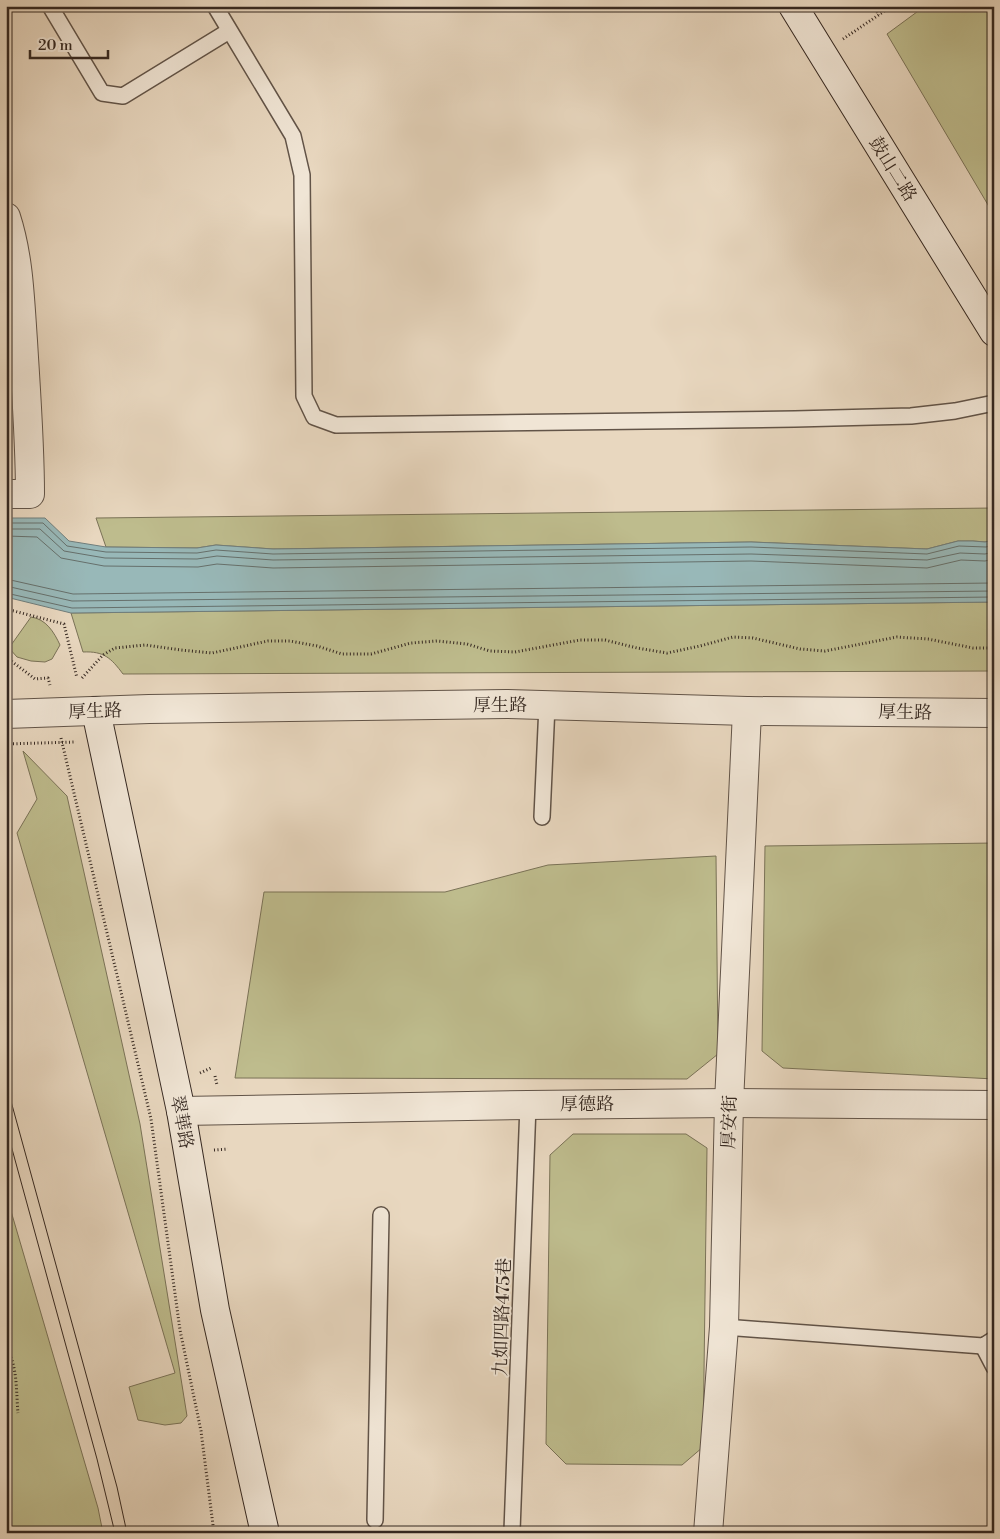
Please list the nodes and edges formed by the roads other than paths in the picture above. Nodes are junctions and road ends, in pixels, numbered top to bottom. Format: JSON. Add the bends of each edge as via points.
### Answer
{"nodes":[{"id":1,"x":50,"y":6,"type":"edge"},
{"id":2,"x":215,"y":6,"type":"edge"},
{"id":3,"x":792,"y":6,"type":"edge"},
{"id":4,"x":229,"y":30,"type":"junction"},
{"id":5,"x":6,"y":216,"type":"edge"},
{"id":6,"x":994,"y":332,"type":"edge"},
{"id":7,"x":994,"y":403,"type":"edge"},
{"id":8,"x":18,"y":494,"type":"edge"},
{"id":9,"x":547,"y":705,"type":"junction"},
{"id":10,"x":96,"y":711,"type":"junction"},
{"id":11,"x":747,"y":711,"type":"junction"},
{"id":12,"x":994,"y":713,"type":"edge"},
{"id":13,"x":6,"y":714,"type":"edge"},
{"id":14,"x":542,"y":817,"type":"dead end"},
{"id":15,"x":729,"y":1103,"type":"junction"},
{"id":16,"x":528,"y":1104,"type":"junction"},
{"id":17,"x":994,"y":1105,"type":"edge"},
{"id":18,"x":181,"y":1111,"type":"junction"},
{"id":19,"x":381,"y":1215,"type":"dead end"},
{"id":20,"x":724,"y":1327,"type":"junction"},
{"id":21,"x":988,"y":1342,"type":"edge"},
{"id":22,"x":994,"y":1367,"type":"edge"},
{"id":23,"x":375,"y":1520,"type":"dead end"},
{"id":24,"x":512,"y":1531,"type":"dead end"},
{"id":25,"x":265,"y":1533,"type":"edge"},
{"id":26,"x":708,"y":1533,"type":"edge"}],
"edges":[{"from":1,"to":4,"type":"lane","via":[[102,93],[123,96]]},
{"from":2,"to":4,"type":"lane"},
{"from":3,"to":6,"type":"street","name":"鼓山二路"},
{"from":4,"to":7,"type":"lane","via":[[293,136],[302,174],[304,396],[314,418],[336,425],[795,419],[911,416]]},
{"from":5,"to":8,"type":"street","via":[[14,241],[19,279],[30,442]]},
{"from":9,"to":10,"type":"street","name":"厚生路"},
{"from":9,"to":11,"type":"street","name":"厚生路"},
{"from":9,"to":14,"type":"lane"},
{"from":10,"to":13,"type":"street","name":"厚生路"},
{"from":10,"to":18,"type":"street","name":"翠華路"},
{"from":11,"to":12,"type":"street","name":"厚生路"},
{"from":11,"to":15,"type":"street","name":"厚安街"},
{"from":15,"to":16,"type":"street","name":"厚德路"},
{"from":15,"to":17,"type":"street","name":"厚德路"},
{"from":15,"to":20,"type":"street","name":"厚安街"},
{"from":16,"to":18,"type":"street","name":"厚德路"},
{"from":16,"to":24,"type":"lane","name":"九如四路475巷"},
{"from":18,"to":25,"type":"street","name":"翠華路","via":[[215,1310]]},
{"from":19,"to":23,"type":"lane"},
{"from":20,"to":21,"type":"lane"},
{"from":20,"to":26,"type":"street","name":"厚安街"},
{"from":21,"to":22,"type":"lane"}]}
